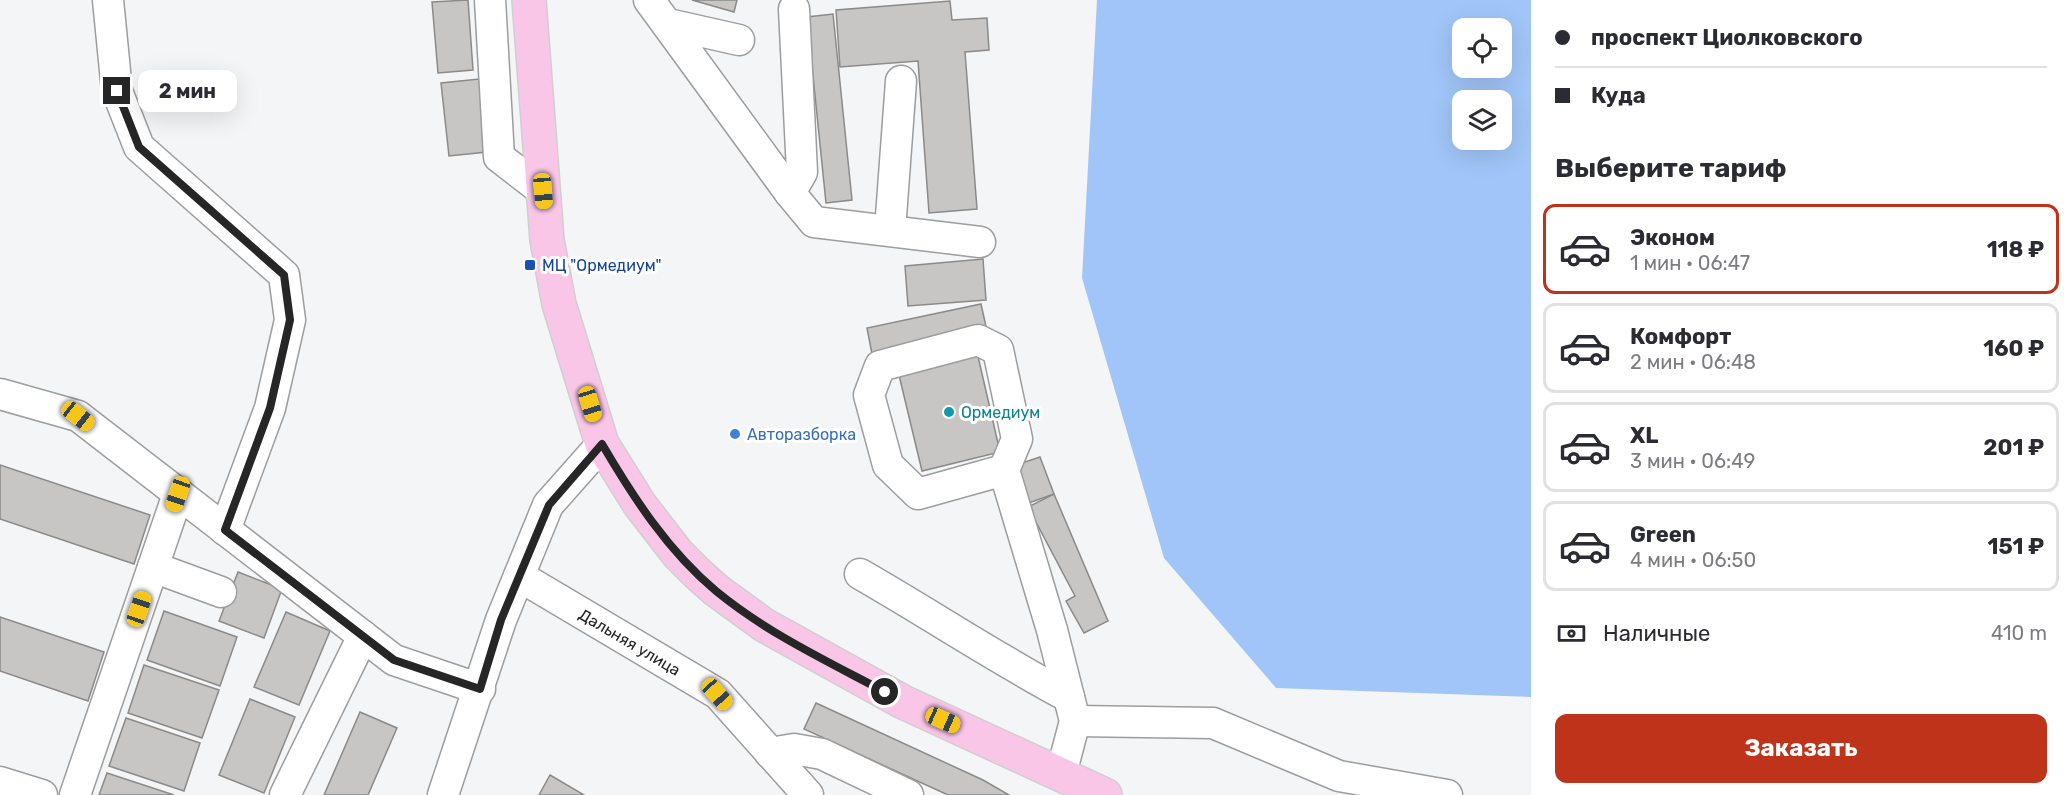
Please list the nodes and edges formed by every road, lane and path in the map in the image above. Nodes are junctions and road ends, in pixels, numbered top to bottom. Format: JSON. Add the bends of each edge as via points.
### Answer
{"nodes":[{"id":1,"x":108,"y":0,"type":"edge"},
{"id":2,"x":490,"y":0,"type":"edge"},
{"id":3,"x":529,"y":0,"type":"edge"},
{"id":4,"x":650,"y":0,"type":"edge"},
{"id":5,"x":794,"y":9,"type":"dead end"},
{"id":6,"x":668,"y":24,"type":"junction"},
{"id":7,"x":739,"y":40,"type":"dead end"},
{"id":8,"x":901,"y":81,"type":"dead end"},
{"id":9,"x":543,"y":191,"type":"junction"},
{"id":10,"x":790,"y":193,"type":"junction"},
{"id":11,"x":890,"y":230,"type":"junction"},
{"id":12,"x":980,"y":242,"type":"dead end"},
{"id":13,"x":0,"y":394,"type":"edge"},
{"id":14,"x":602,"y":444,"type":"junction"},
{"id":15,"x":1004,"y":470,"type":"junction"},
{"id":16,"x":178,"y":494,"type":"junction"},
{"id":17,"x":225,"y":530,"type":"junction"},
{"id":18,"x":153,"y":567,"type":"junction"},
{"id":19,"x":860,"y":573,"type":"dead end"},
{"id":20,"x":519,"y":576,"type":"junction"},
{"id":21,"x":221,"y":592,"type":"dead end"},
{"id":22,"x":363,"y":636,"type":"junction"},
{"id":23,"x":480,"y":689,"type":"junction"},
{"id":24,"x":1072,"y":709,"type":"junction"},
{"id":25,"x":770,"y":753,"type":"junction"},
{"id":26,"x":1061,"y":774,"type":"junction"},
{"id":27,"x":0,"y":782,"type":"edge"},
{"id":28,"x":42,"y":795,"type":"edge"},
{"id":29,"x":75,"y":795,"type":"edge"},
{"id":30,"x":285,"y":795,"type":"edge"},
{"id":31,"x":443,"y":795,"type":"edge"},
{"id":32,"x":808,"y":795,"type":"edge"},
{"id":33,"x":908,"y":795,"type":"edge"},
{"id":34,"x":1105,"y":795,"type":"edge"},
{"id":35,"x":1447,"y":795,"type":"edge"}],
"edges":[{"from":1,"to":17,"type":"street","via":[[117,91],[139,147],[284,275],[290,320],[273,397]]},
{"from":2,"to":9,"type":"street","via":[[499,157]]},
{"from":3,"to":9,"type":"main road"},
{"from":4,"to":6,"type":"street"},
{"from":5,"to":10,"type":"street","via":[[802,172]]},
{"from":6,"to":7,"type":"street"},
{"from":6,"to":10,"type":"street"},
{"from":8,"to":11,"type":"street"},
{"from":9,"to":14,"type":"main road","via":[[547,240],[560,304]]},
{"from":10,"to":11,"type":"street","via":[[814,222]]},
{"from":11,"to":12,"type":"street"},
{"from":13,"to":16,"type":"street","via":[[78,416]]},
{"from":14,"to":20,"type":"street","via":[[549,505]]},
{"from":14,"to":26,"type":"main road","via":[[640,505],[678,554],[716,590],[764,625],[903,702]]},
{"from":15,"to":15,"type":"street","via":[[1017,439],[998,350],[978,340],[880,366],[869,395],[888,465],[918,494]]},
{"from":15,"to":24,"type":"street"},
{"from":16,"to":17,"type":"street"},
{"from":16,"to":18,"type":"street"},
{"from":17,"to":22,"type":"street"},
{"from":18,"to":21,"type":"street"},
{"from":18,"to":29,"type":"street"},
{"from":19,"to":24,"type":"street","via":[[1025,674]]},
{"from":20,"to":23,"type":"street"},
{"from":20,"to":25,"type":"street","name":"Дальняя улица","via":[[717,694]]},
{"from":22,"to":23,"type":"street","via":[[394,660]]},
{"from":22,"to":30,"type":"street"},
{"from":23,"to":31,"type":"street"},
{"from":24,"to":26,"type":"street"},
{"from":24,"to":35,"type":"street","via":[[1213,723],[1339,776]]},
{"from":25,"to":32,"type":"street","name":"Дальняя улица"},
{"from":25,"to":33,"type":"street","via":[[794,749],[822,754]]},
{"from":26,"to":34,"type":"main road"},
{"from":27,"to":28,"type":"street"}]}
